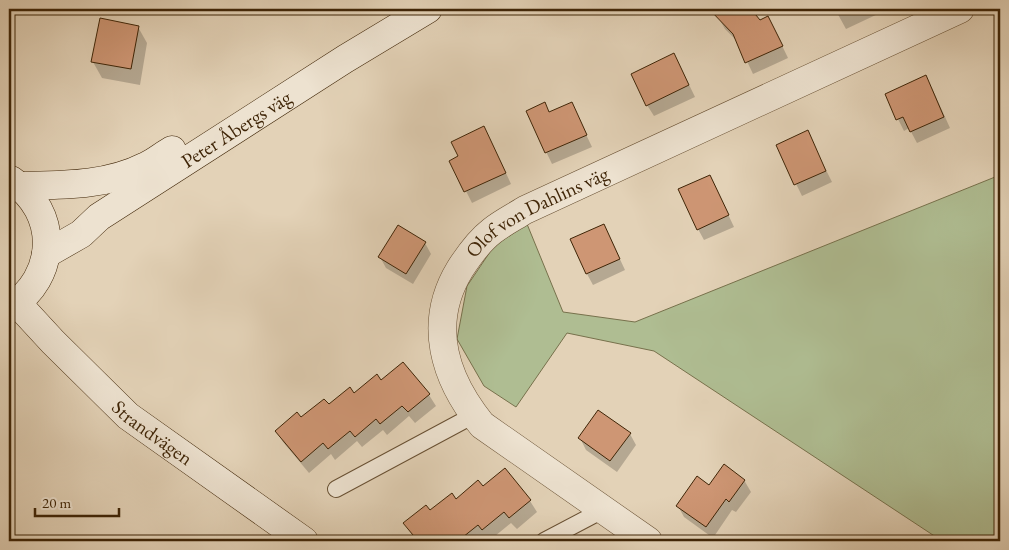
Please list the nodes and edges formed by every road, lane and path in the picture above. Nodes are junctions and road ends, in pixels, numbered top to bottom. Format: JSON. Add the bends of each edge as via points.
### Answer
{"nodes":[{"id":1,"x":398,"y":9,"type":"edge"},
{"id":2,"x":428,"y":9,"type":"edge"},
{"id":3,"x":960,"y":9,"type":"edge"},
{"id":4,"x":15,"y":183,"type":"edge"},
{"id":5,"x":46,"y":254,"type":"junction"},
{"id":6,"x":13,"y":306,"type":"edge"},
{"id":7,"x":474,"y":415,"type":"junction"},
{"id":8,"x":336,"y":489,"type":"dead end"},
{"id":9,"x":603,"y":510,"type":"junction"},
{"id":10,"x":304,"y":541,"type":"edge"},
{"id":11,"x":544,"y":541,"type":"edge"},
{"id":12,"x":648,"y":541,"type":"edge"}],
"edges":[{"from":1,"to":4,"type":"street","name":"Peter Åbergs väg","via":[[145,167],[86,184]]},
{"from":2,"to":5,"type":"street","name":"Peter Åbergs väg","via":[[345,59]]},
{"from":3,"to":7,"type":"street","name":"Olof von Dahlins väg","via":[[525,210],[491,231],[470,253],[452,282],[442,317],[444,353],[455,385]]},
{"from":4,"to":5,"type":"street","via":[[32,199],[44,221]]},
{"from":5,"to":6,"type":"street","via":[[44,266],[30,292]]},
{"from":6,"to":10,"type":"street","name":"Strandvägen","via":[[128,416]]},
{"from":7,"to":8,"type":"lane"},
{"from":7,"to":9,"type":"street","name":"Olof von Dahlins väg","via":[[482,425]]},
{"from":9,"to":11,"type":"lane"},
{"from":9,"to":12,"type":"street","name":"Olof von Dahlins väg"}]}
